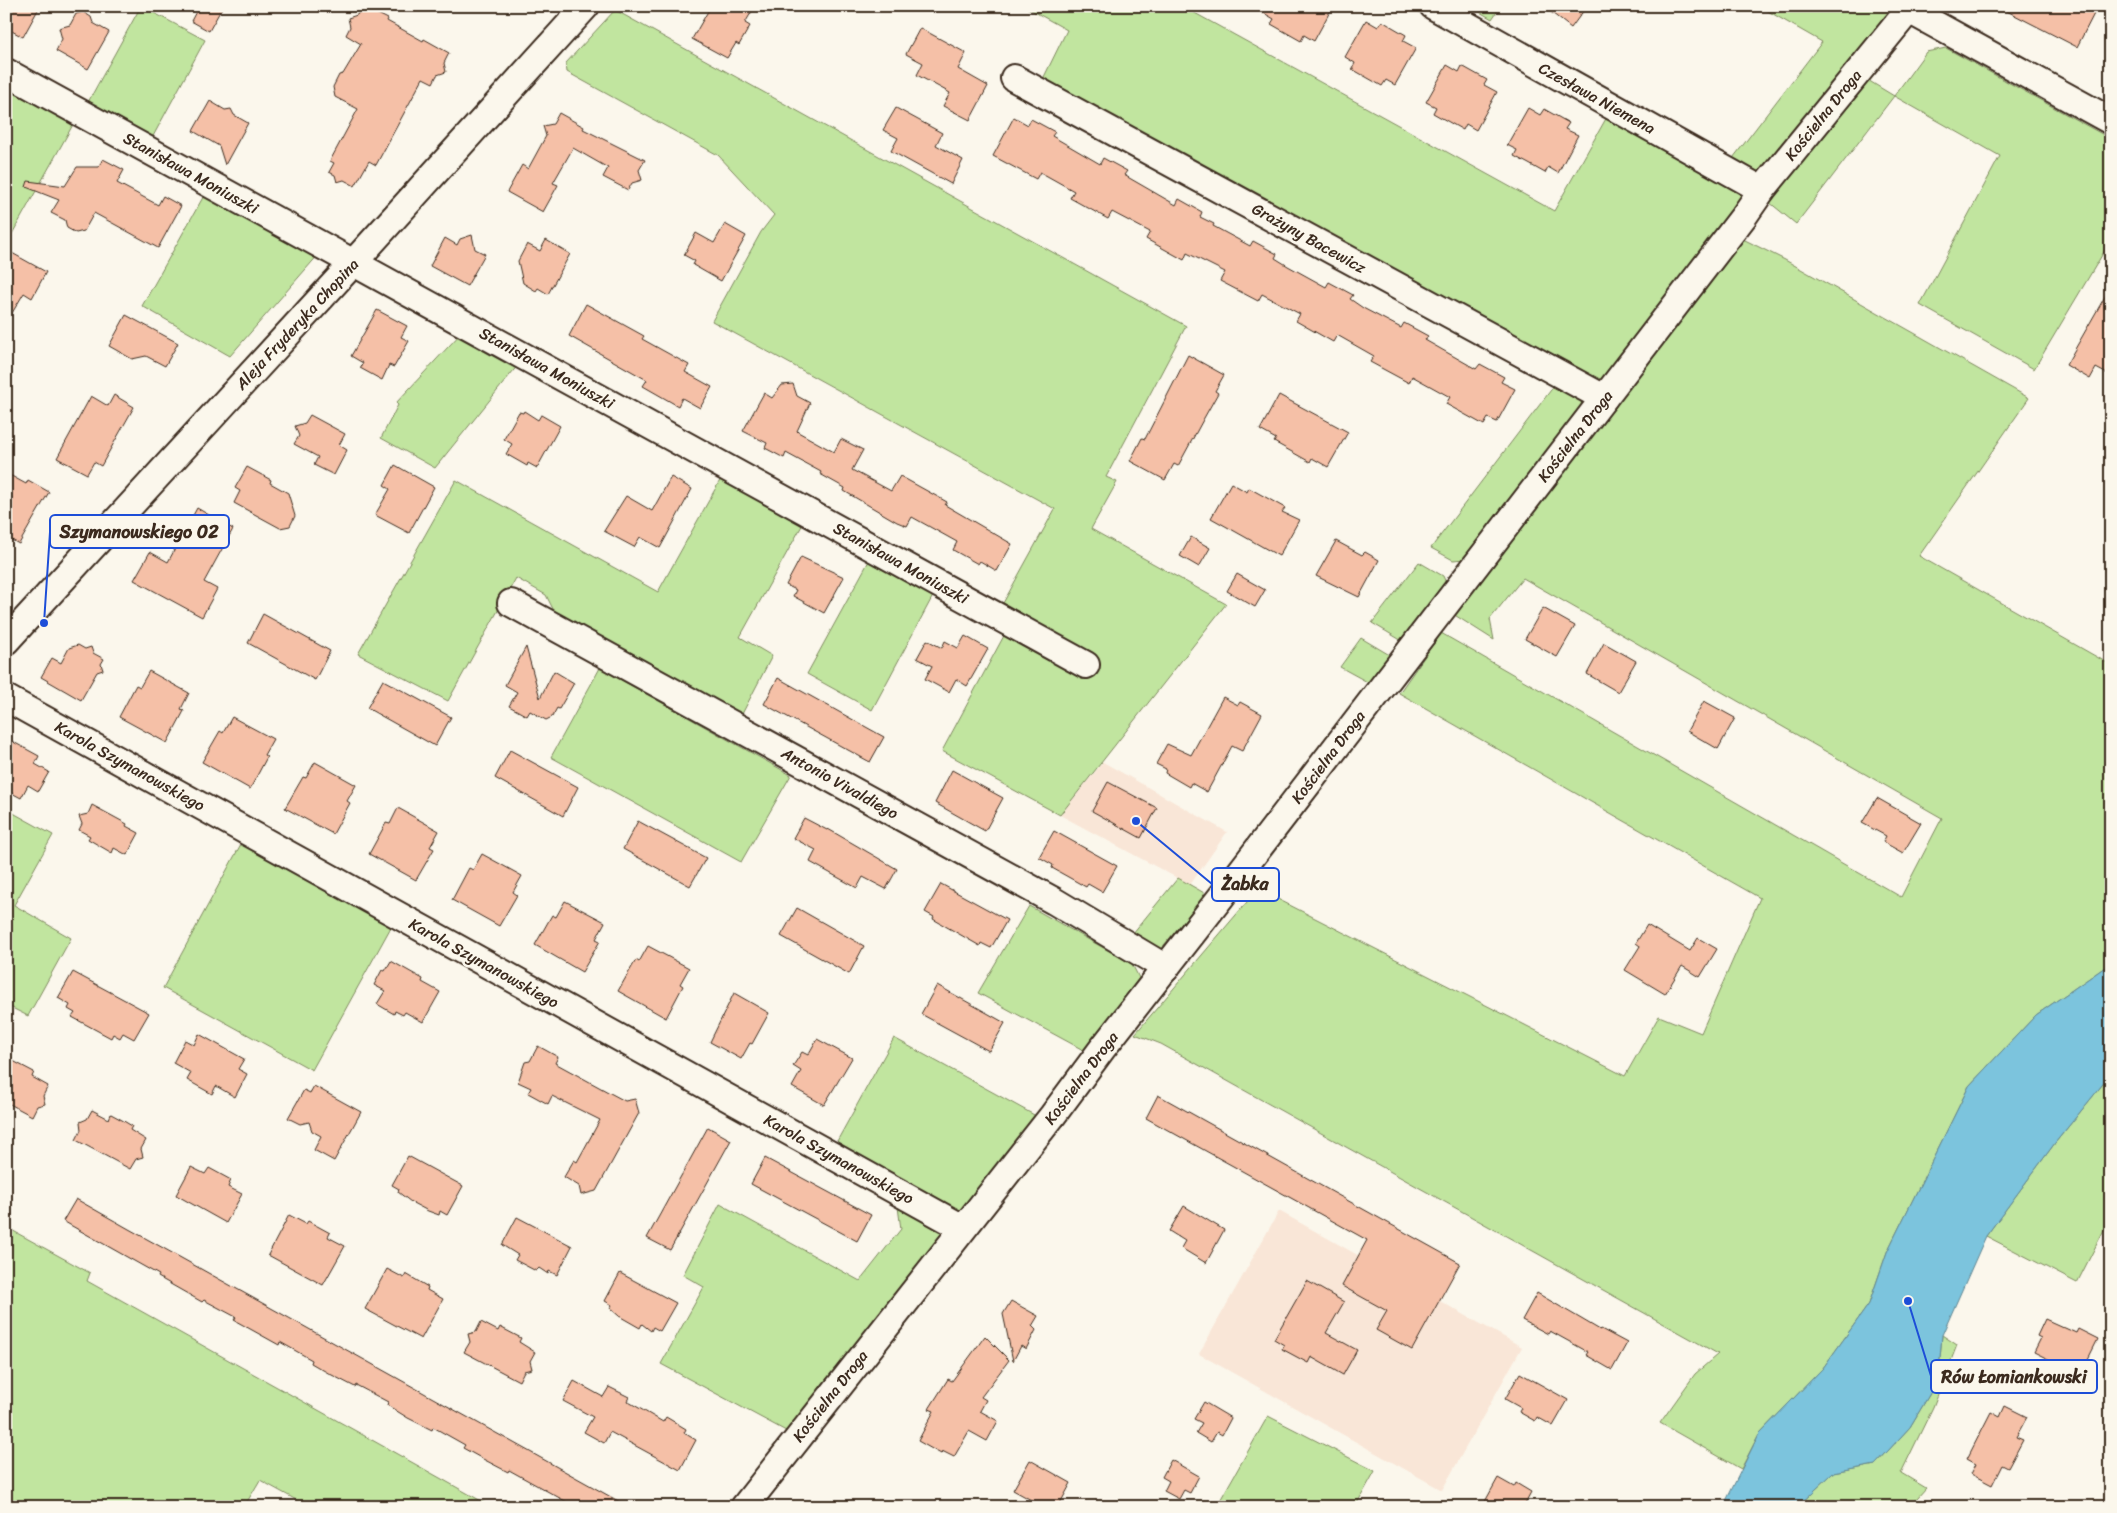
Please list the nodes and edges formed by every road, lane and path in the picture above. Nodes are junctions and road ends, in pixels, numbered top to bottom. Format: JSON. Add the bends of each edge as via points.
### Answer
{"nodes":[{"id":1,"x":586,"y":6,"type":"edge"},
{"id":2,"x":1433,"y":6,"type":"edge"},
{"id":3,"x":1910,"y":8,"type":"edge"},
{"id":4,"x":6,"y":72,"type":"edge"},
{"id":5,"x":1014,"y":78,"type":"dead end"},
{"id":6,"x":2111,"y":121,"type":"edge"},
{"id":7,"x":1762,"y":190,"type":"junction"},
{"id":8,"x":354,"y":262,"type":"junction"},
{"id":9,"x":1604,"y":398,"type":"junction"},
{"id":10,"x":511,"y":603,"type":"dead end"},
{"id":11,"x":6,"y":641,"type":"edge"},
{"id":12,"x":1086,"y":665,"type":"dead end"},
{"id":13,"x":6,"y":698,"type":"edge"},
{"id":14,"x":1166,"y":968,"type":"junction"},
{"id":15,"x":963,"y":1228,"type":"junction"},
{"id":16,"x":744,"y":1507,"type":"edge"}],
"edges":[{"from":1,"to":8,"type":"street","name":"Aleja Fryderyka Chopina"},
{"from":2,"to":7,"type":"street","name":"Czesława Niemena"},
{"from":3,"to":6,"type":"street"},
{"from":3,"to":7,"type":"street","name":"Kościelna Droga"},
{"from":4,"to":8,"type":"street","name":"Stanisława Moniuszki"},
{"from":5,"to":9,"type":"street","name":"Grażyny Bacewicz"},
{"from":7,"to":9,"type":"street","name":"Kościelna Droga"},
{"from":8,"to":11,"type":"street","name":"Aleja Fryderyka Chopina"},
{"from":8,"to":12,"type":"street","name":"Stanisława Moniuszki"},
{"from":9,"to":14,"type":"street","name":"Kościelna Droga"},
{"from":10,"to":14,"type":"street","name":"Antonio Vivaldiego","via":[[1045,896]]},
{"from":13,"to":15,"type":"street","name":"Karola Szymanowskiego"},
{"from":14,"to":15,"type":"street","name":"Kościelna Droga"},
{"from":15,"to":16,"type":"street","name":"Kościelna Droga"}]}
